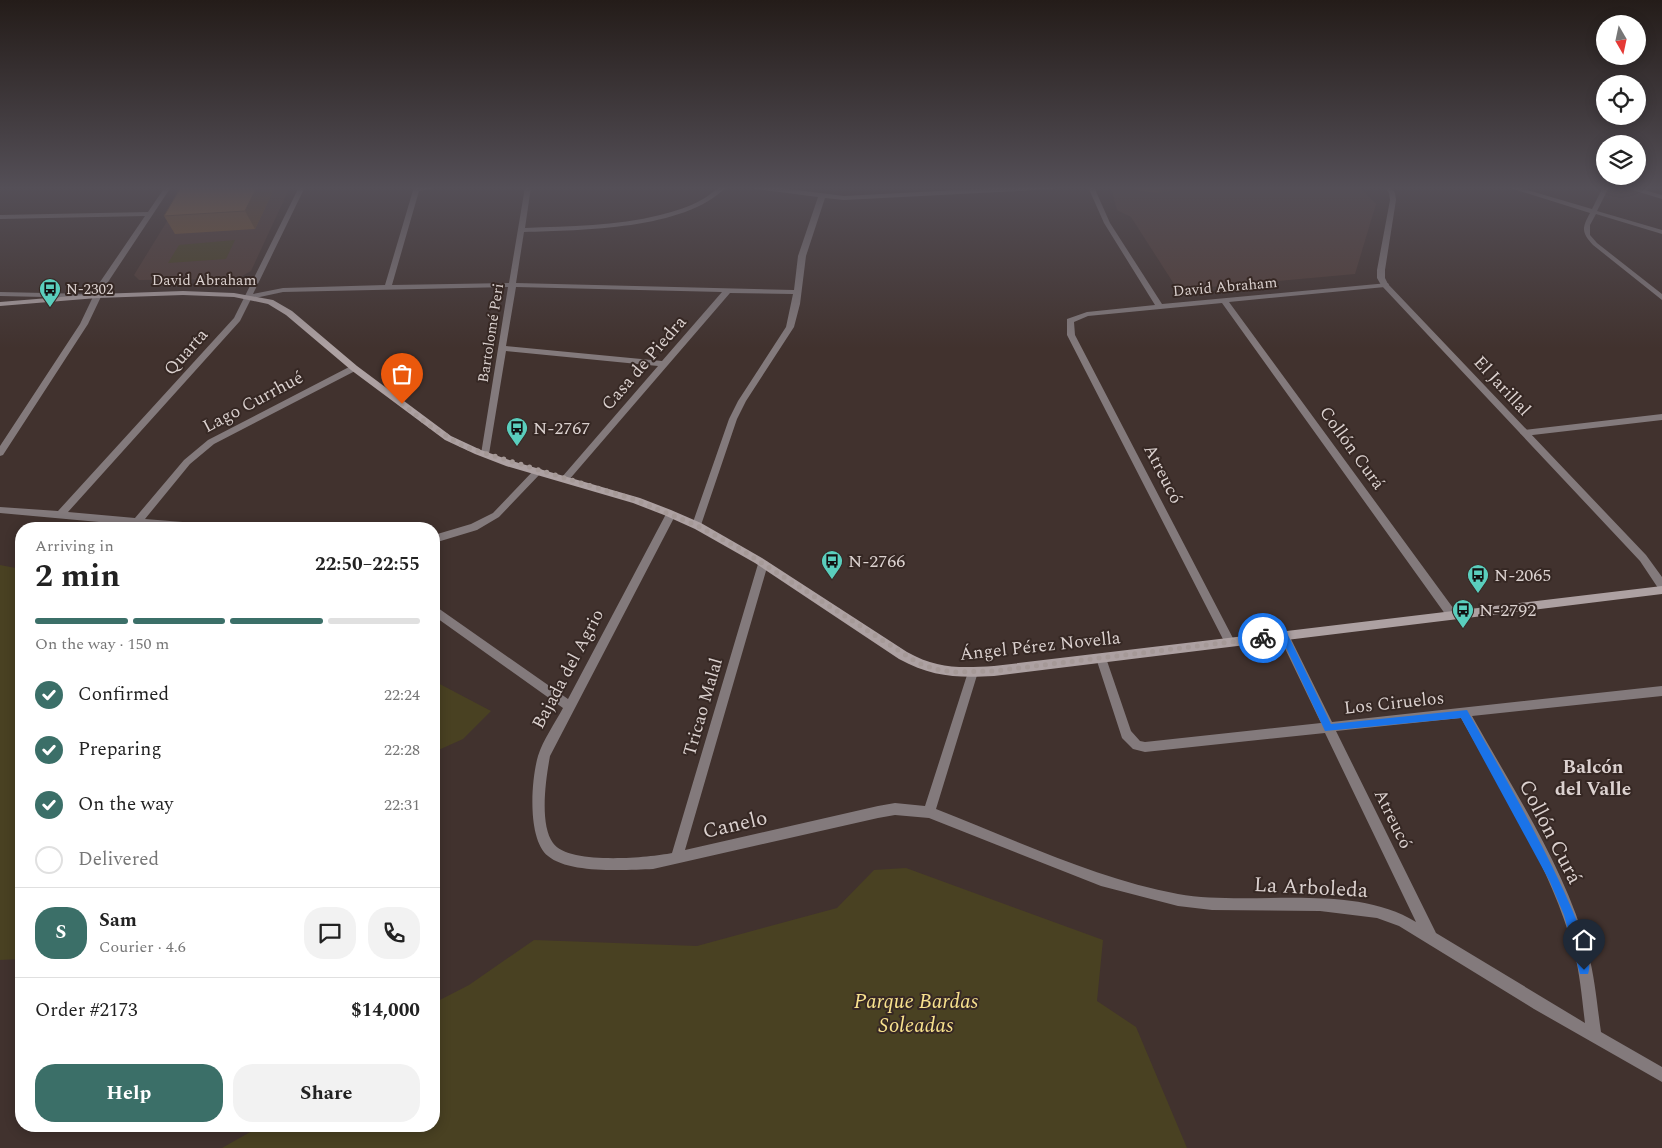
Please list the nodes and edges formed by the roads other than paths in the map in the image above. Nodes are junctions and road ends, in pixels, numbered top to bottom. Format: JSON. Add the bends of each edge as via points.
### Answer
{"nodes":[{"id":1,"x":133,"y":241,"type":"edge"},
{"id":2,"x":277,"y":241,"type":"edge"},
{"id":3,"x":402,"y":241,"type":"edge"},
{"id":4,"x":520,"y":241,"type":"edge"},
{"id":5,"x":807,"y":241,"type":"edge"},
{"id":6,"x":1118,"y":241,"type":"edge"},
{"id":7,"x":1386,"y":241,"type":"edge"},
{"id":8,"x":1592,"y":241,"type":"edge"},
{"id":9,"x":513,"y":285,"type":"junction"},
{"id":10,"x":1385,"y":285,"type":"junction"},
{"id":11,"x":388,"y":287,"type":"junction"},
{"id":12,"x":727,"y":291,"type":"junction"},
{"id":13,"x":797,"y":292,"type":"junction"},
{"id":14,"x":0,"y":294,"type":"edge"},
{"id":15,"x":96,"y":296,"type":"junction"},
{"id":16,"x":250,"y":297,"type":"junction"},
{"id":17,"x":1662,"y":298,"type":"edge"},
{"id":18,"x":1224,"y":301,"type":"junction"},
{"id":19,"x":0,"y":304,"type":"edge"},
{"id":20,"x":1160,"y":307,"type":"junction"},
{"id":21,"x":1070,"y":321,"type":"joint"},
{"id":22,"x":503,"y":348,"type":"junction"},
{"id":23,"x":664,"y":364,"type":"junction"},
{"id":24,"x":354,"y":368,"type":"junction"},
{"id":25,"x":1662,"y":417,"type":"edge"},
{"id":26,"x":1524,"y":433,"type":"junction"},
{"id":27,"x":0,"y":453,"type":"edge"},
{"id":28,"x":486,"y":454,"type":"junction"},
{"id":29,"x":538,"y":471,"type":"junction"},
{"id":30,"x":566,"y":479,"type":"junction"},
{"id":31,"x":0,"y":510,"type":"edge"},
{"id":32,"x":671,"y":514,"type":"junction"},
{"id":33,"x":60,"y":515,"type":"junction"},
{"id":34,"x":137,"y":522,"type":"joint"},
{"id":35,"x":696,"y":525,"type":"junction"},
{"id":36,"x":440,"y":537,"type":"edge"},
{"id":37,"x":764,"y":564,"type":"junction"},
{"id":38,"x":1662,"y":585,"type":"edge"},
{"id":39,"x":1662,"y":590,"type":"edge"},
{"id":40,"x":440,"y":615,"type":"edge"},
{"id":41,"x":1452,"y":615,"type":"junction"},
{"id":42,"x":1284,"y":636,"type":"junction"},
{"id":43,"x":1230,"y":642,"type":"junction"},
{"id":44,"x":1100,"y":658,"type":"junction"},
{"id":45,"x":973,"y":672,"type":"junction"},
{"id":46,"x":1662,"y":692,"type":"edge"},
{"id":47,"x":568,"y":706,"type":"junction"},
{"id":48,"x":1464,"y":713,"type":"junction"},
{"id":49,"x":1329,"y":728,"type":"junction"},
{"id":50,"x":929,"y":812,"type":"junction"},
{"id":51,"x":550,"y":851,"type":"joint"},
{"id":52,"x":676,"y":859,"type":"junction"},
{"id":53,"x":1431,"y":938,"type":"junction"},
{"id":54,"x":1594,"y":1036,"type":"junction"},
{"id":55,"x":1662,"y":1075,"type":"edge"}],
"edges":[{"from":1,"to":15,"type":"street"},
{"from":2,"to":16,"type":"street","name":"Quarta"},
{"from":3,"to":11,"type":"street"},
{"from":4,"to":9,"type":"street","name":"Bartolomé Peri"},
{"from":5,"to":13,"type":"street"},
{"from":6,"to":20,"type":"street"},
{"from":7,"to":10,"type":"street","via":[[1381,270]]},
{"from":8,"to":17,"type":"street"},
{"from":9,"to":11,"type":"street","name":"David Abraham"},
{"from":9,"to":12,"type":"street","name":"David Abraham"},
{"from":9,"to":22,"type":"street","name":"Bartolomé Peri"},
{"from":10,"to":18,"type":"street","name":"David Abraham"},
{"from":10,"to":26,"type":"street","name":"El Jarillal"},
{"from":11,"to":16,"type":"street","name":"David Abraham","via":[[296,289]]},
{"from":12,"to":13,"type":"street","name":"David Abraham"},
{"from":12,"to":23,"type":"street","name":"Casa de Piedra"},
{"from":13,"to":35,"type":"street","via":[[790,327],[733,419]]},
{"from":14,"to":15,"type":"street"},
{"from":15,"to":16,"type":"main road","name":"David Abraham","via":[[210,293]]},
{"from":15,"to":19,"type":"main road","name":"David Abraham"},
{"from":15,"to":27,"type":"street","via":[[84,324]]},
{"from":16,"to":24,"type":"main road","name":"Ángel Pérez Novella","via":[[270,302],[289,313]]},
{"from":16,"to":33,"type":"street","name":"Quarta","via":[[232,325]]},
{"from":18,"to":20,"type":"street","name":"David Abraham"},
{"from":18,"to":41,"type":"street","name":"Collón Curá"},
{"from":20,"to":21,"type":"street","name":"David Abraham","via":[[1081,315]]},
{"from":21,"to":43,"type":"street","name":"Atreucó","via":[[1071,335]]},
{"from":22,"to":23,"type":"street"},
{"from":22,"to":28,"type":"street","name":"Bartolomé Peri"},
{"from":23,"to":30,"type":"street","name":"Casa de Piedra"},
{"from":24,"to":28,"type":"main road","name":"Ángel Pérez Novella","via":[[448,438]]},
{"from":24,"to":34,"type":"street","name":"Lago Currhué","via":[[211,442],[188,462]]},
{"from":25,"to":26,"type":"street"},
{"from":26,"to":38,"type":"street","name":"El Jarillal","via":[[1642,558]]},
{"from":28,"to":29,"type":"main road","name":"Ángel Pérez Novella"},
{"from":29,"to":30,"type":"main road","name":"Ángel Pérez Novella"},
{"from":29,"to":36,"type":"street","via":[[496,515],[474,527]]},
{"from":30,"to":32,"type":"main road","name":"Ángel Pérez Novella"},
{"from":31,"to":33,"type":"street"},
{"from":32,"to":35,"type":"main road","name":"Ángel Pérez Novella"},
{"from":32,"to":47,"type":"street","name":"Bajada del Agrio"},
{"from":33,"to":34,"type":"street"},
{"from":35,"to":37,"type":"main road","name":"Ángel Pérez Novella"},
{"from":37,"to":45,"type":"main road","name":"Ángel Pérez Novella","via":[[918,663],[935,669]]},
{"from":37,"to":52,"type":"street","name":"Tricao Malal"},
{"from":39,"to":41,"type":"main road","name":"Ángel Pérez Novella"},
{"from":40,"to":47,"type":"street"},
{"from":41,"to":42,"type":"main road","name":"Ángel Pérez Novella"},
{"from":42,"to":43,"type":"main road","name":"Ángel Pérez Novella"},
{"from":42,"to":49,"type":"street","name":"Atreucó"},
{"from":43,"to":44,"type":"main road","name":"Ángel Pérez Novella"},
{"from":44,"to":45,"type":"main road","name":"Ángel Pérez Novella"},
{"from":44,"to":49,"type":"street","name":"Los Ciruelos","via":[[1122,725],[1137,745],[1155,747]]},
{"from":45,"to":50,"type":"street"},
{"from":46,"to":48,"type":"street","name":"Los Ciruelos"},
{"from":47,"to":51,"type":"street","name":"Bajada del Agrio","via":[[549,741],[540,770],[541,830]]},
{"from":48,"to":49,"type":"street","name":"Los Ciruelos"},
{"from":48,"to":54,"type":"street","name":"Collón Curá","via":[[1536,843],[1570,914],[1582,954]]},
{"from":49,"to":53,"type":"street","name":"Atreucó"},
{"from":50,"to":52,"type":"street","name":"Canelo","via":[[895,809],[878,812]]},
{"from":50,"to":53,"type":"street","name":"La Arboleda","via":[[1101,880],[1140,892],[1212,904],[1320,905],[1376,911],[1403,921]]},
{"from":51,"to":52,"type":"street","name":"Canelo","via":[[572,860],[630,864]]},
{"from":53,"to":54,"type":"street","name":"La Arboleda"},
{"from":54,"to":55,"type":"street","name":"La Arboleda"}]}
